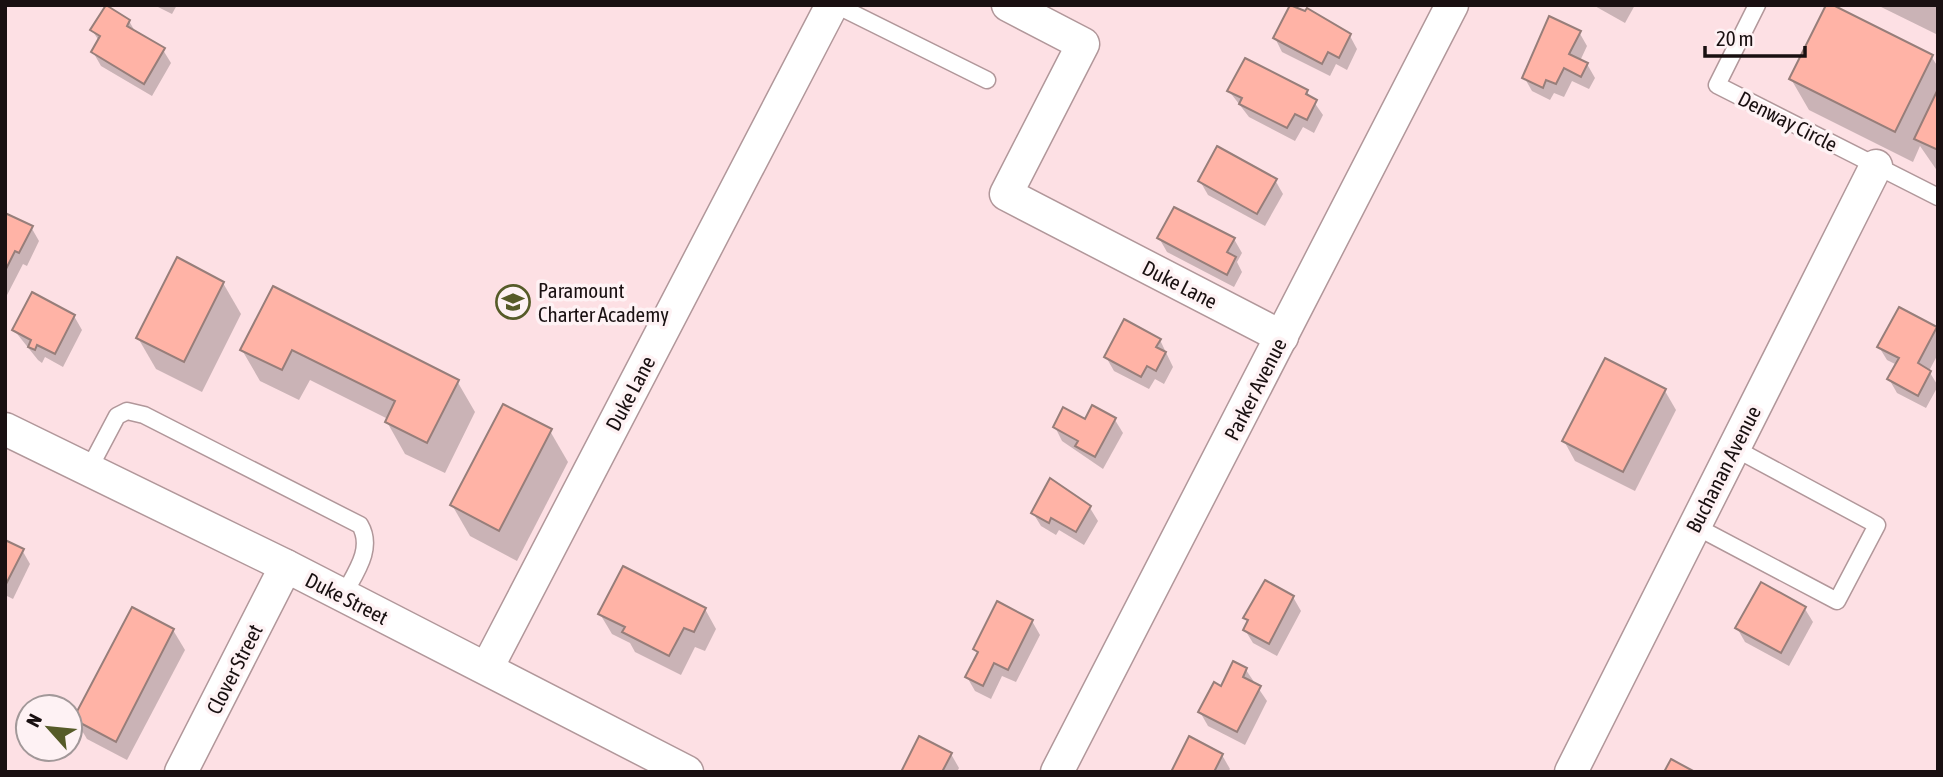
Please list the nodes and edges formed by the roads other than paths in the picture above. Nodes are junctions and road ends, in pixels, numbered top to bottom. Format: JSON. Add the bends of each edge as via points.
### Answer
{"nodes":[{"id":1,"x":834,"y":5,"type":"edge"},
{"id":2,"x":1007,"y":5,"type":"edge"},
{"id":3,"x":1452,"y":5,"type":"edge"},
{"id":4,"x":1757,"y":5,"type":"edge"},
{"id":5,"x":987,"y":80,"type":"dead end"},
{"id":6,"x":1876,"y":166,"type":"junction"},
{"id":7,"x":1938,"y":197,"type":"edge"},
{"id":8,"x":1282,"y":337,"type":"junction"},
{"id":9,"x":5,"y":429,"type":"edge"},
{"id":10,"x":1734,"y":448,"type":"junction"},
{"id":11,"x":89,"y":468,"type":"junction"},
{"id":12,"x":1695,"y":526,"type":"junction"},
{"id":13,"x":286,"y":566,"type":"junction"},
{"id":14,"x":343,"y":596,"type":"junction"},
{"id":15,"x":486,"y":668,"type":"junction"},
{"id":16,"x":675,"y":769,"type":"edge"},
{"id":17,"x":181,"y":772,"type":"edge"},
{"id":18,"x":1057,"y":772,"type":"edge"},
{"id":19,"x":1570,"y":772,"type":"edge"}],
"edges":[{"from":1,"to":5,"type":"lane"},
{"from":1,"to":15,"type":"street","name":"Duke Lane"},
{"from":2,"to":8,"type":"street","name":"Duke Lane","via":[[1083,44],[1006,194]]},
{"from":3,"to":8,"type":"street","name":"Parker Avenue"},
{"from":4,"to":6,"type":"lane","name":"Denway Circle","via":[[1717,85]]},
{"from":6,"to":7,"type":"lane","name":"Denway Circle"},
{"from":6,"to":10,"type":"street","name":"Buchanan Avenue"},
{"from":8,"to":18,"type":"street","name":"Parker Avenue"},
{"from":9,"to":11,"type":"street","name":"Duke Street"},
{"from":10,"to":12,"type":"street","name":"Buchanan Avenue"},
{"from":10,"to":12,"type":"lane","via":[[1877,525],[1837,601]]},
{"from":11,"to":13,"type":"street","name":"Duke Street"},
{"from":11,"to":14,"type":"lane","via":[[117,416],[127,411],[156,421],[360,525],[366,536],[365,552]]},
{"from":12,"to":19,"type":"street","name":"Buchanan Avenue"},
{"from":13,"to":14,"type":"street","name":"Duke Street"},
{"from":13,"to":17,"type":"street","name":"Clover Street"},
{"from":14,"to":15,"type":"street","name":"Duke Street"},
{"from":15,"to":16,"type":"street","name":"Duke Street"}]}
